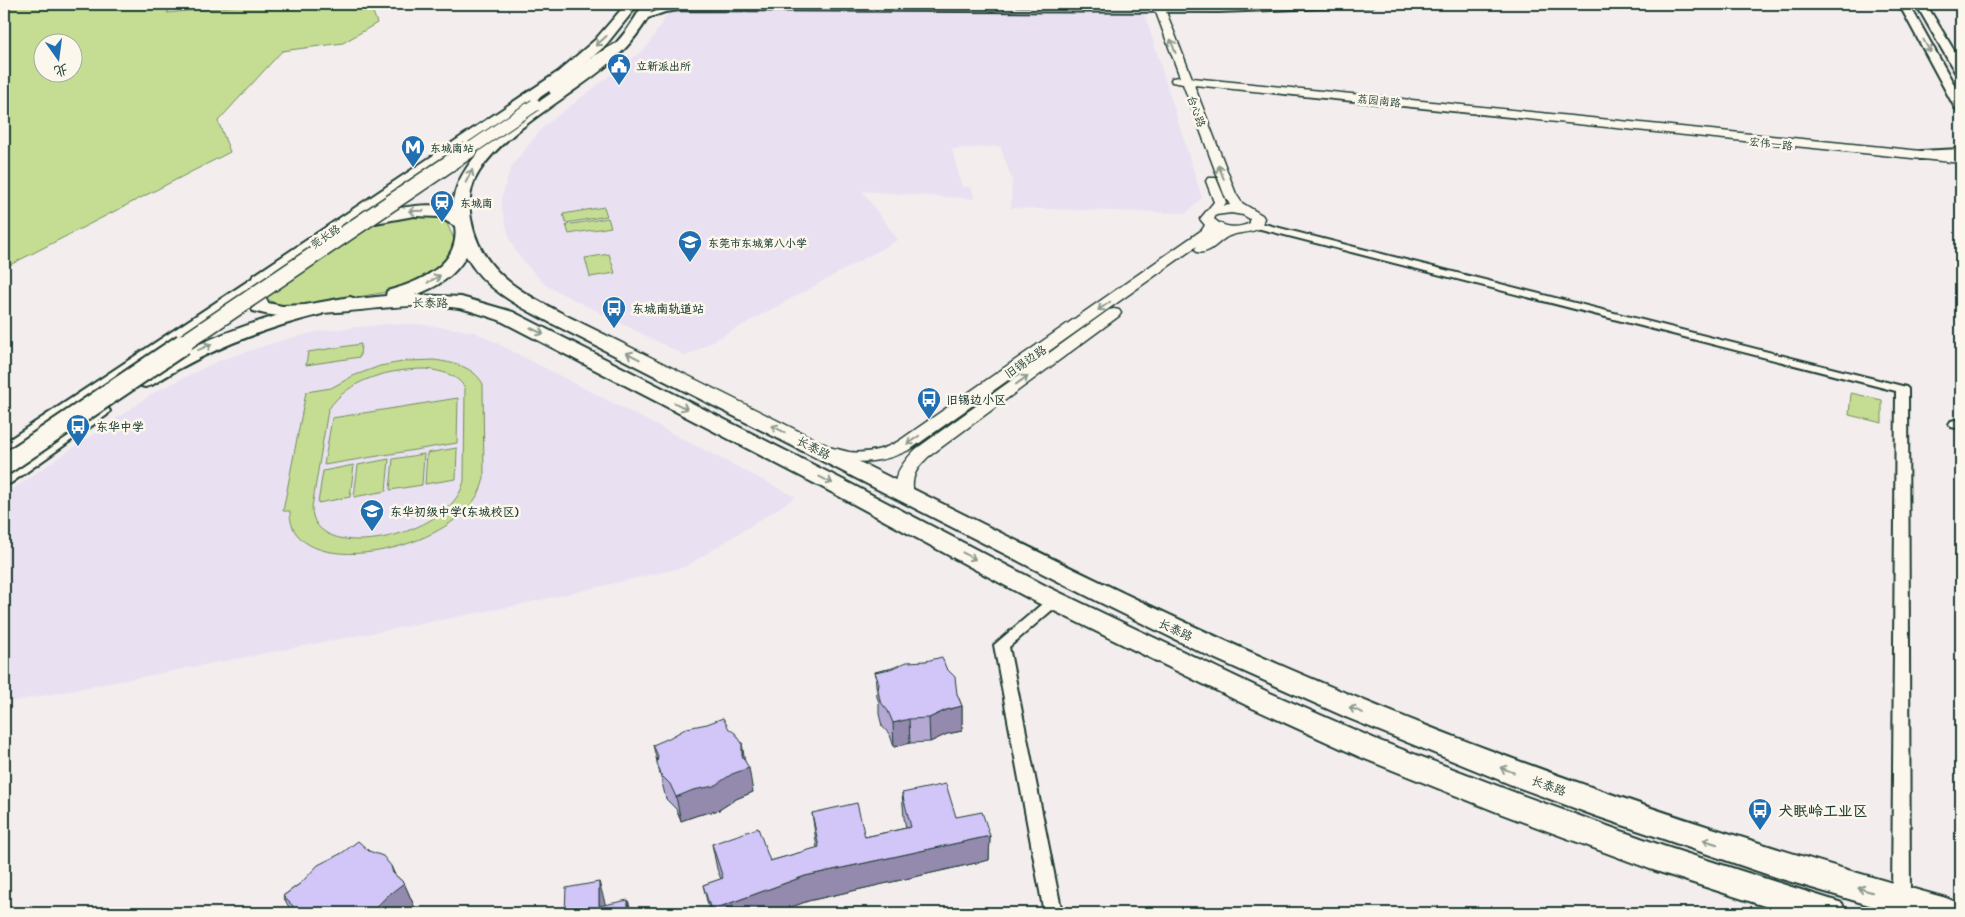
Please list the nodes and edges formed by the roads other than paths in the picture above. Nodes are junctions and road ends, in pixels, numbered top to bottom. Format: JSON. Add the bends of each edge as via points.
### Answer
{"nodes":[{"id":1,"x":632,"y":4,"type":"edge"},
{"id":2,"x":649,"y":4,"type":"edge"},
{"id":3,"x":677,"y":4,"type":"edge"},
{"id":4,"x":892,"y":4,"type":"edge"},
{"id":5,"x":912,"y":4,"type":"edge"},
{"id":6,"x":1343,"y":4,"type":"edge"},
{"id":7,"x":1372,"y":4,"type":"edge"},
{"id":8,"x":1904,"y":4,"type":"edge"},
{"id":9,"x":1921,"y":4,"type":"edge"},
{"id":10,"x":882,"y":6,"type":"junction"},
{"id":11,"x":920,"y":6,"type":"junction"},
{"id":12,"x":1155,"y":7,"type":"edge"},
{"id":13,"x":642,"y":18,"type":"junction"},
{"id":14,"x":622,"y":43,"type":"junction"},
{"id":15,"x":1961,"y":72,"type":"edge"},
{"id":16,"x":1182,"y":82,"type":"junction"},
{"id":17,"x":1961,"y":108,"type":"edge"},
{"id":18,"x":1188,"y":119,"type":"dead end"},
{"id":19,"x":1581,"y":122,"type":"joint"},
{"id":20,"x":1961,"y":154,"type":"edge"},
{"id":21,"x":1923,"y":157,"type":"junction"},
{"id":22,"x":1961,"y":163,"type":"edge"},
{"id":23,"x":1207,"y":170,"type":"dead end"},
{"id":24,"x":1247,"y":212,"type":"junction"},
{"id":25,"x":1214,"y":217,"type":"junction"},
{"id":26,"x":1256,"y":225,"type":"junction"},
{"id":27,"x":464,"y":228,"type":"junction"},
{"id":28,"x":332,"y":231,"type":"junction"},
{"id":29,"x":1234,"y":231,"type":"junction"},
{"id":30,"x":260,"y":280,"type":"junction"},
{"id":31,"x":336,"y":306,"type":"junction"},
{"id":32,"x":822,"y":451,"type":"junction"},
{"id":33,"x":4,"y":452,"type":"edge"},
{"id":34,"x":4,"y":465,"type":"edge"},
{"id":35,"x":4,"y":479,"type":"edge"},
{"id":36,"x":906,"y":494,"type":"junction"},
{"id":37,"x":1054,"y":601,"type":"junction"},
{"id":38,"x":1901,"y":901,"type":"junction"},
{"id":39,"x":1054,"y":913,"type":"edge"},
{"id":40,"x":1830,"y":913,"type":"edge"},
{"id":41,"x":1946,"y":913,"type":"edge"}],
"edges":[{"from":1,"to":28,"type":"highway","name":"莞长路","one_way":true,"via":[[607,36],[574,65],[510,112]]},
{"from":2,"to":13,"type":"highway","name":"莞长路"},
{"from":3,"to":10,"type":"street"},
{"from":4,"to":10,"type":"street"},
{"from":5,"to":11,"type":"street"},
{"from":6,"to":12,"type":"street"},
{"from":7,"to":12,"type":"street","via":[[1276,9]]},
{"from":8,"to":17,"type":"main road","one_way":true},
{"from":9,"to":15,"type":"main road"},
{"from":10,"to":11,"type":"street"},
{"from":11,"to":12,"type":"street"},
{"from":12,"to":13,"type":"street","via":[[687,8],[664,10]]},
{"from":12,"to":16,"type":"main road","name":"台心路"},
{"from":13,"to":14,"type":"highway","name":"莞长路"},
{"from":27,"to":14,"type":"highway","name":"莞长路","one_way":true,"via":[[461,194],[474,166],[498,140],[610,57]]},
{"from":14,"to":34,"type":"main road","name":"莞长路","bridge":true},
{"from":16,"to":18,"type":"main road","name":"台心路"},
{"from":16,"to":19,"type":"main road","name":"荔园南路"},
{"from":24,"to":16,"type":"main road","name":"台心路","one_way":true,"via":[[1237,206],[1230,194]]},
{"from":19,"to":21,"type":"main road","name":"宏伟一路"},
{"from":20,"to":21,"type":"main road"},
{"from":21,"to":22,"type":"main road"},
{"from":23,"to":25,"type":"main road","via":[[1220,202]]},
{"from":24,"to":25,"type":"main road","via":[[1231,209]]},
{"from":24,"to":26,"type":"main road","name":"台心路","via":[[1257,218]]},
{"from":25,"to":29,"type":"main road","via":[[1221,229]]},
{"from":25,"to":32,"type":"main road","name":"旧锡边路","one_way":true,"via":[[1207,233],[905,445],[882,456],[859,459]]},
{"from":26,"to":29,"type":"main road","name":"旧锡边路"},
{"from":26,"to":38,"type":"street","via":[[1902,389]]},
{"from":27,"to":28,"type":"highway","one_way":true,"via":[[443,212],[414,211],[358,221]]},
{"from":31,"to":27,"type":"highway","one_way":true,"via":[[400,293],[435,279],[457,259]]},
{"from":32,"to":27,"type":"highway","name":"长泰路","one_way":true,"via":[[527,302],[492,277],[470,248]]},
{"from":28,"to":30,"type":"highway","name":"莞长路"},
{"from":36,"to":29,"type":"main road","name":"旧锡边路","one_way":true,"via":[[906,473],[922,453],[1220,236]]},
{"from":30,"to":31,"type":"highway","via":[[254,294],[260,307],[287,312]]},
{"from":30,"to":33,"type":"main road","name":"莞长路"},
{"from":35,"to":31,"type":"main road","one_way":true,"via":[[159,371],[192,353],[250,328]]},
{"from":31,"to":37,"type":"highway","name":"长泰路","one_way":true,"via":[[399,301],[455,302],[506,316]]},
{"from":32,"to":36,"type":"highway","name":"长泰路"},
{"from":38,"to":36,"type":"highway","name":"长泰路","one_way":true,"via":[[1664,827],[1383,721],[1162,622]]},
{"from":37,"to":39,"type":"street","via":[[1002,646]]},
{"from":37,"to":40,"type":"highway","name":"长泰路","via":[[1370,749],[1661,859]]},
{"from":38,"to":41,"type":"highway","name":"长泰路"}]}
